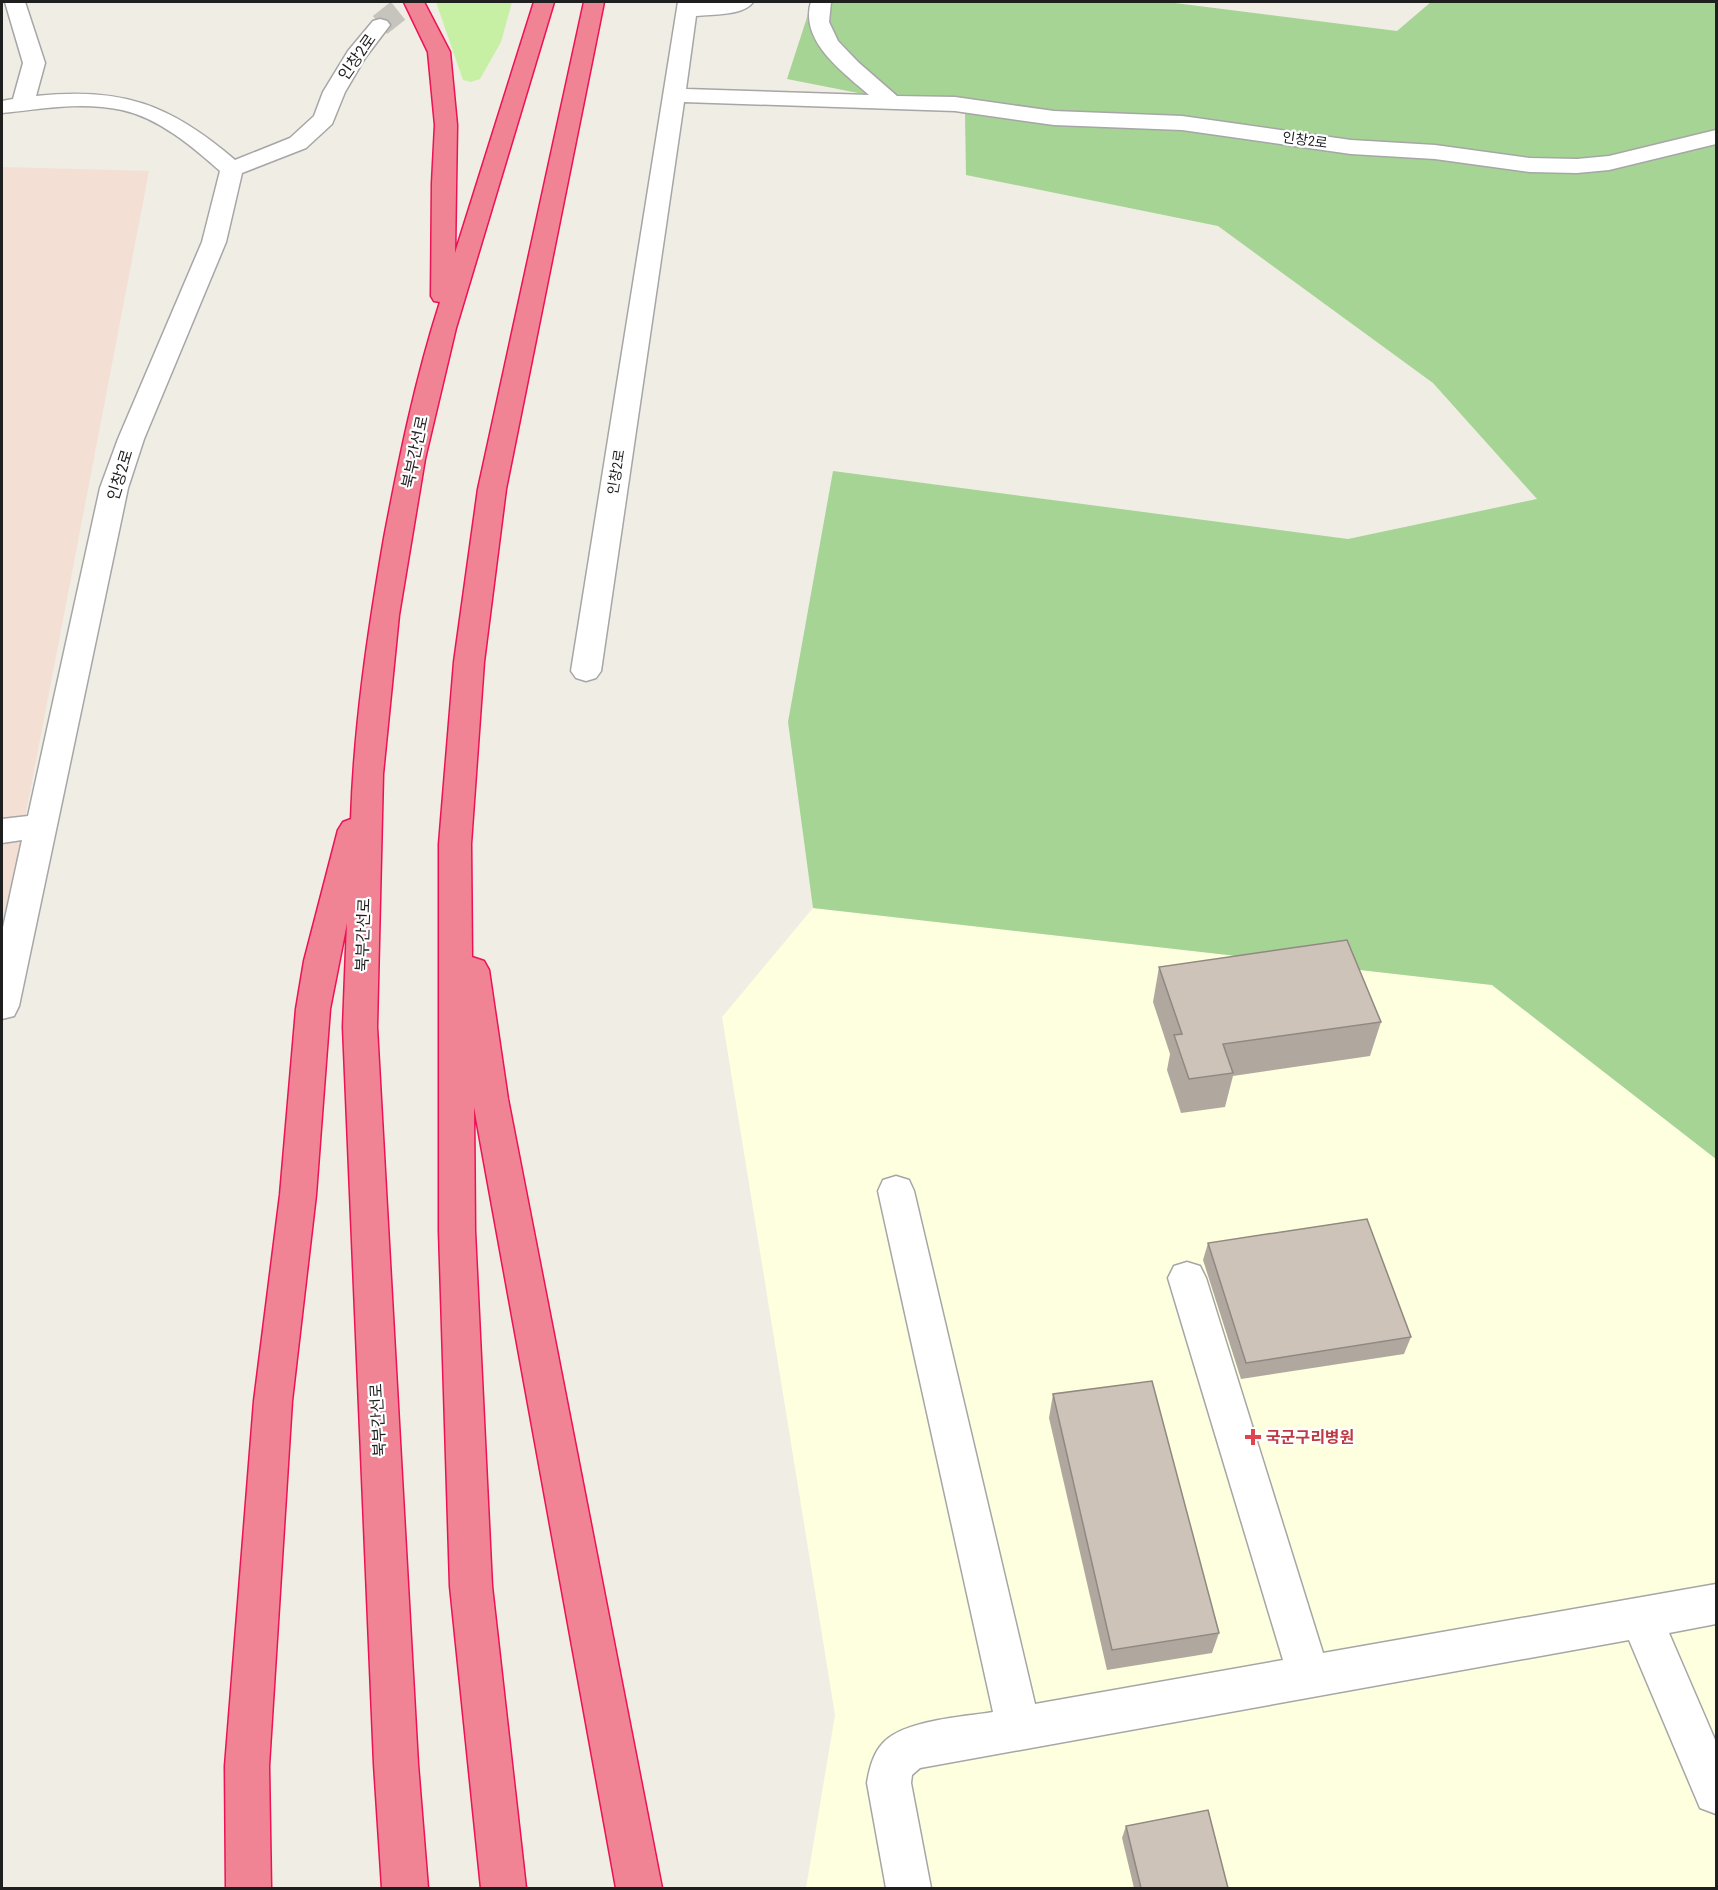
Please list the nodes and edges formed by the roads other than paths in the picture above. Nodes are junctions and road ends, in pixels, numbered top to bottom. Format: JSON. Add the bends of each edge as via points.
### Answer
{"nodes":[{"id":1,"x":15,"y":2,"type":"edge"},
{"id":2,"x":414,"y":2,"type":"edge"},
{"id":3,"x":544,"y":2,"type":"edge"},
{"id":4,"x":743,"y":2,"type":"edge"},
{"id":5,"x":821,"y":2,"type":"edge"},
{"id":6,"x":687,"y":6,"type":"edge"},
{"id":7,"x":594,"y":9,"type":"edge"},
{"id":8,"x":380,"y":25,"type":"tunnel mouth"},
{"id":9,"x":673,"y":95,"type":"junction"},
{"id":10,"x":891,"y":102,"type":"junction"},
{"id":11,"x":12,"y":105,"type":"edge"},
{"id":12,"x":1716,"y":137,"type":"edge"},
{"id":13,"x":232,"y":169,"type":"junction"},
{"id":14,"x":444,"y":328,"type":"junction"},
{"id":15,"x":586,"y":671,"type":"dead end"},
{"id":16,"x":368,"y":774,"type":"junction"},
{"id":17,"x":42,"y":825,"type":"junction"},
{"id":18,"x":2,"y":831,"type":"edge"},
{"id":19,"x":455,"y":844,"type":"junction"},
{"id":20,"x":2,"y":1006,"type":"edge"},
{"id":21,"x":896,"y":1191,"type":"dead end"},
{"id":22,"x":1186,"y":1278,"type":"dead end"},
{"id":23,"x":1716,"y":1604,"type":"edge"},
{"id":24,"x":1641,"y":1618,"type":"junction"},
{"id":25,"x":1309,"y":1677,"type":"junction"},
{"id":26,"x":1019,"y":1730,"type":"junction"},
{"id":27,"x":1716,"y":1792,"type":"edge"},
{"id":28,"x":248,"y":1888,"type":"edge"},
{"id":29,"x":405,"y":1888,"type":"edge"},
{"id":30,"x":503,"y":1888,"type":"edge"},
{"id":31,"x":639,"y":1888,"type":"edge"},
{"id":32,"x":908,"y":1888,"type":"edge"}],
"edges":[{"from":1,"to":11,"type":"street","via":[[34,63]]},
{"from":2,"to":14,"type":"highway","via":[[439,52],[446,125]]},
{"from":3,"to":14,"type":"highway","name":"북부간선로"},
{"from":4,"to":6,"type":"street","name":"인창2로"},
{"from":5,"to":10,"type":"street","via":[[818,16],[825,36]]},
{"from":6,"to":9,"type":"street","name":"인창2로"},
{"from":7,"to":19,"type":"highway","via":[[492,489],[469,662]]},
{"from":8,"to":13,"type":"street","name":"인창2로","via":[[345,74],[324,119],[298,142]]},
{"from":9,"to":10,"type":"street","name":"인창2로"},
{"from":9,"to":15,"type":"street","name":"인창2로"},
{"from":10,"to":12,"type":"street","name":"인창2로","via":[[955,104],[1054,118],[1182,123],[1351,147],[1435,152],[1530,165],[1609,163]]},
{"from":11,"to":13,"type":"street","via":[[77,99],[123,103],[153,114]]},
{"from":13,"to":17,"type":"street","name":"인창2로","via":[[214,242],[114,488]]},
{"from":14,"to":16,"type":"highway","name":"북부간선로","via":[[412,459],[387,604]]},
{"from":16,"to":28,"type":"highway","via":[[332,911],[313,1009],[298,1195],[271,1425],[247,1766]]},
{"from":16,"to":29,"type":"highway","name":"북부간선로","via":[[360,1027]]},
{"from":17,"to":18,"type":"street"},
{"from":17,"to":20,"type":"street","name":"인창2로"},
{"from":19,"to":30,"type":"highway","via":[[457,1231],[471,1586]]},
{"from":19,"to":31,"type":"highway","via":[[490,1099]]},
{"from":21,"to":26,"type":"street"},
{"from":22,"to":25,"type":"street"},
{"from":23,"to":24,"type":"street"},
{"from":24,"to":25,"type":"street"},
{"from":24,"to":27,"type":"street"},
{"from":25,"to":26,"type":"street"},
{"from":26,"to":32,"type":"street","via":[[912,1748],[899,1755],[891,1767],[889,1783]]}]}
